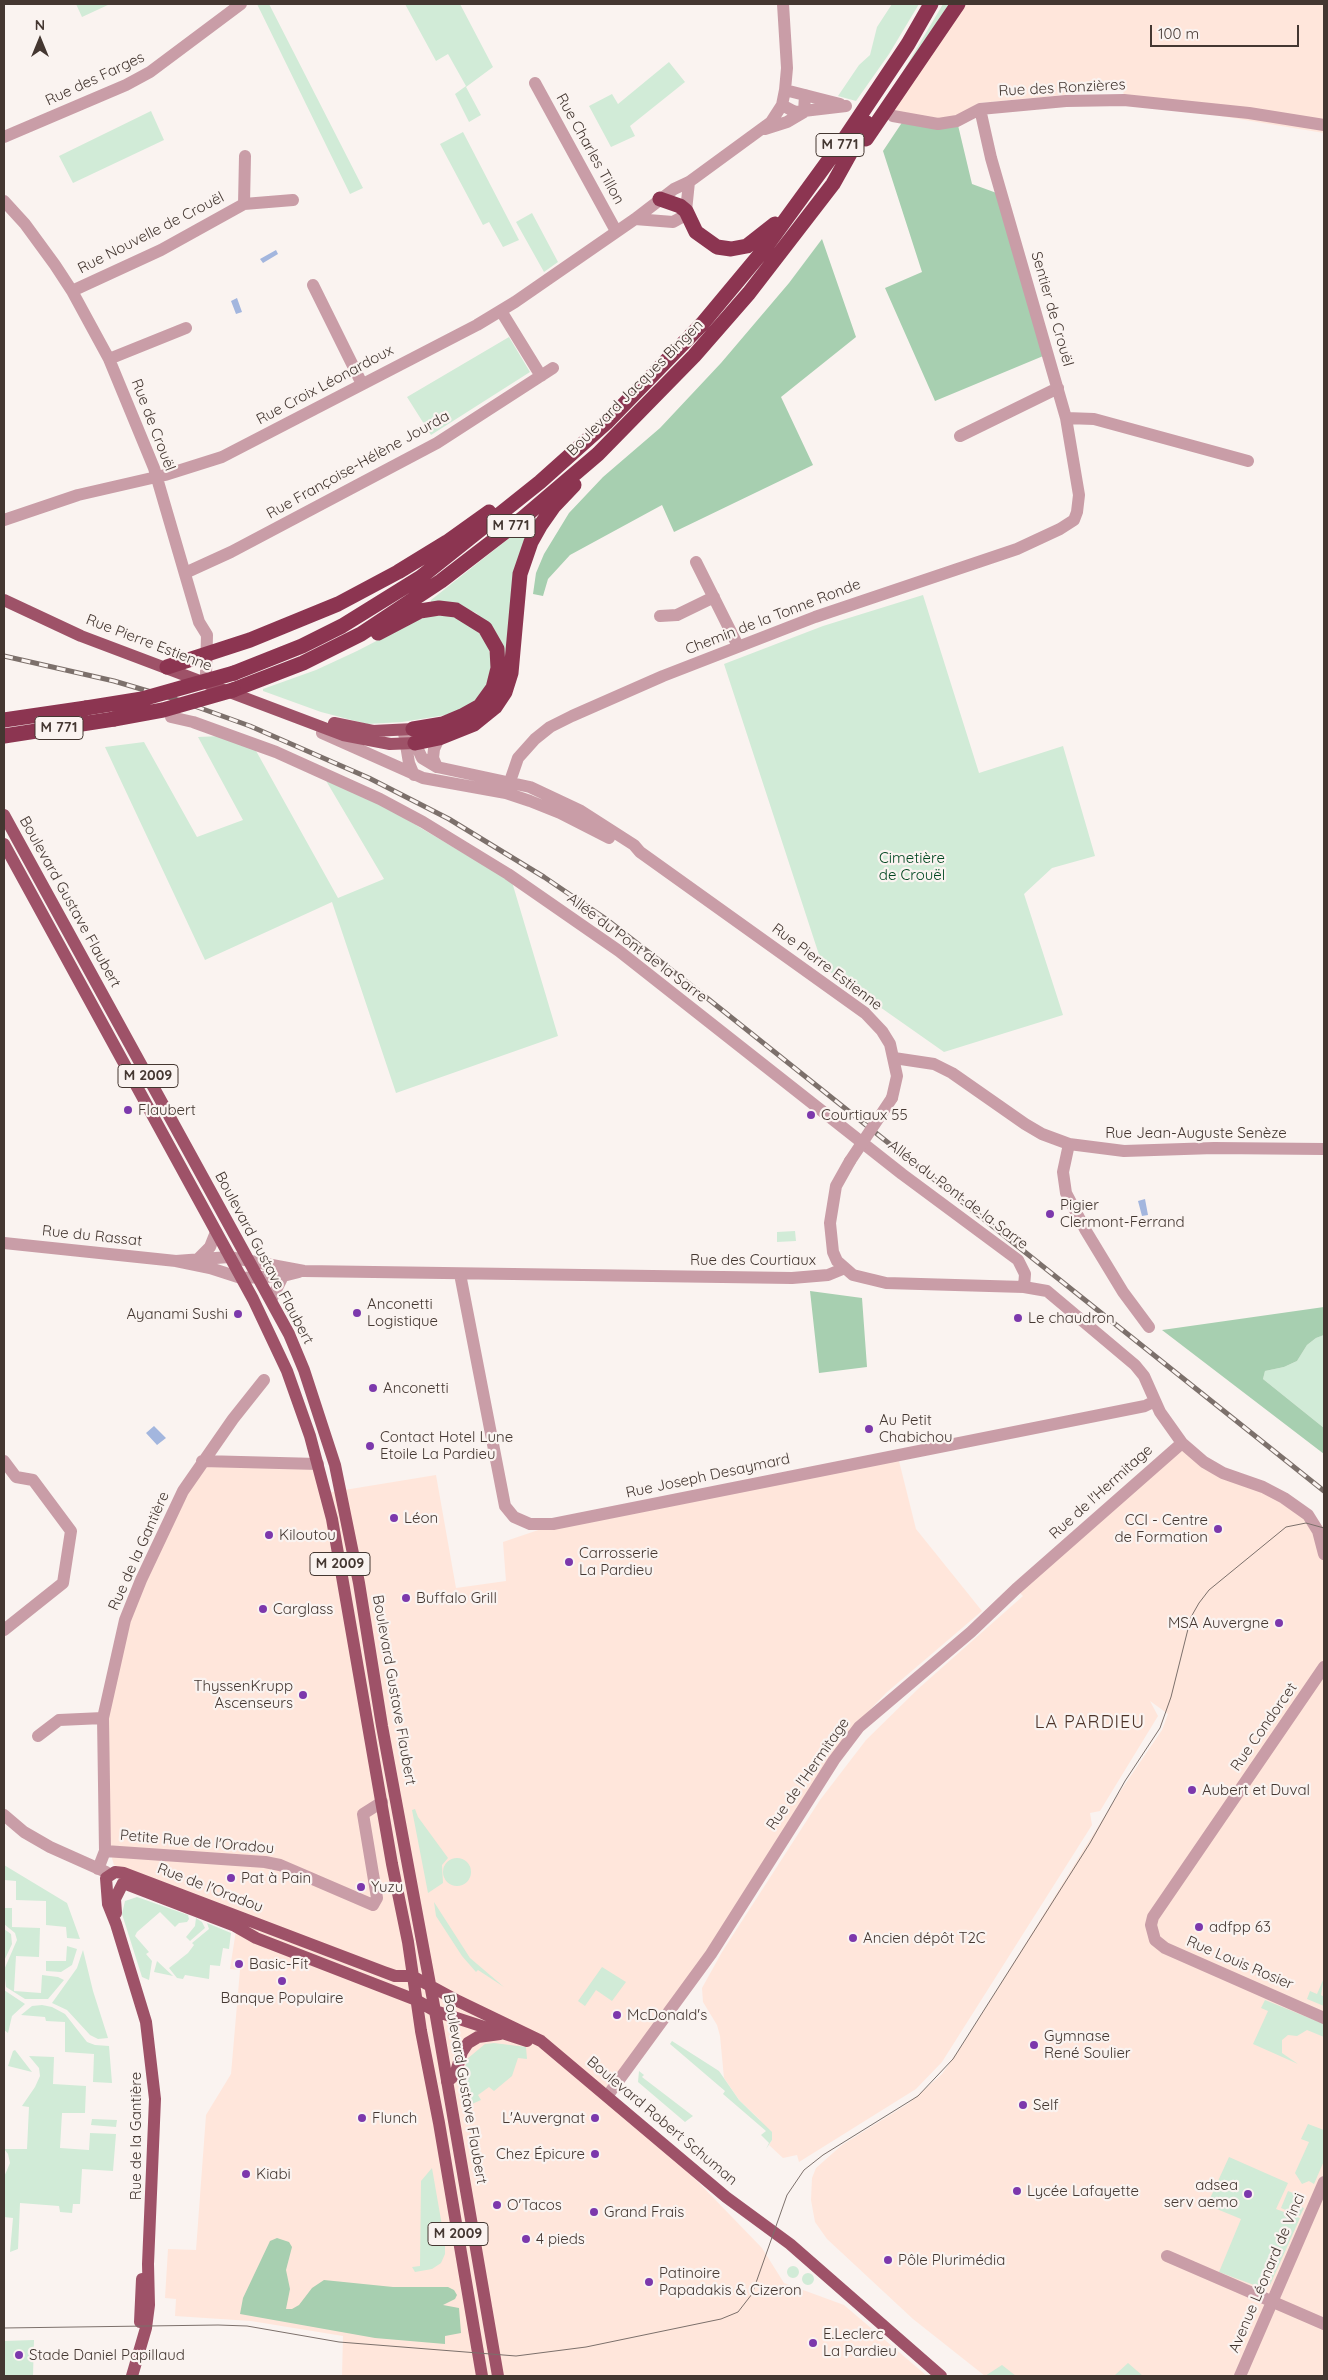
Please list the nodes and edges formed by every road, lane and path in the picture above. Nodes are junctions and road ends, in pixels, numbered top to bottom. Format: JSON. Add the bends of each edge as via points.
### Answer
{"nodes":[{"id":1,"x":241,"y":4,"type":"edge"},
{"id":2,"x":783,"y":4,"type":"edge"},
{"id":3,"x":931,"y":4,"type":"edge"},
{"id":4,"x":958,"y":4,"type":"edge"},
{"id":5,"x":908,"y":44,"type":"junction"},
{"id":6,"x":535,"y":83,"type":"dead end"},
{"id":7,"x":785,"y":90,"type":"junction"},
{"id":8,"x":806,"y":95,"type":"junction"},
{"id":9,"x":782,"y":105,"type":"junction"},
{"id":10,"x":980,"y":109,"type":"junction"},
{"id":11,"x":804,"y":112,"type":"junction"},
{"id":12,"x":893,"y":116,"type":"dead end"},
{"id":13,"x":1324,"y":126,"type":"edge"},
{"id":14,"x":758,"y":132,"type":"junction"},
{"id":15,"x":4,"y":137,"type":"edge"},
{"id":16,"x":245,"y":156,"type":"dead end"},
{"id":17,"x":689,"y":182,"type":"junction"},
{"id":18,"x":833,"y":184,"type":"junction"},
{"id":19,"x":660,"y":199,"type":"junction"},
{"id":20,"x":293,"y":200,"type":"dead end"},
{"id":21,"x":4,"y":201,"type":"edge"},
{"id":22,"x":244,"y":204,"type":"junction"},
{"id":23,"x":797,"y":205,"type":"junction"},
{"id":24,"x":686,"y":211,"type":"junction"},
{"id":25,"x":635,"y":219,"type":"junction"},
{"id":26,"x":616,"y":231,"type":"junction"},
{"id":27,"x":313,"y":285,"type":"dead end"},
{"id":28,"x":72,"y":291,"type":"junction"},
{"id":29,"x":501,"y":310,"type":"junction"},
{"id":30,"x":186,"y":328,"type":"dead end"},
{"id":31,"x":109,"y":359,"type":"junction"},
{"id":32,"x":553,"y":368,"type":"dead end"},
{"id":33,"x":541,"y":376,"type":"junction"},
{"id":34,"x":362,"y":384,"type":"junction"},
{"id":35,"x":1058,"y":388,"type":"junction"},
{"id":36,"x":1066,"y":418,"type":"junction"},
{"id":37,"x":960,"y":436,"type":"dead end"},
{"id":38,"x":598,"y":454,"type":"junction"},
{"id":39,"x":1248,"y":461,"type":"dead end"},
{"id":40,"x":157,"y":477,"type":"junction"},
{"id":41,"x":540,"y":482,"type":"junction"},
{"id":42,"x":4,"y":520,"type":"edge"},
{"id":43,"x":1074,"y":520,"type":"joint"},
{"id":44,"x":696,"y":562,"type":"dead end"},
{"id":45,"x":185,"y":573,"type":"junction"},
{"id":46,"x":714,"y":597,"type":"junction"},
{"id":47,"x":4,"y":600,"type":"edge"},
{"id":48,"x":660,"y":616,"type":"dead end"},
{"id":49,"x":738,"y":646,"type":"junction"},
{"id":50,"x":208,"y":654,"type":"junction"},
{"id":51,"x":303,"y":663,"type":"junction"},
{"id":52,"x":167,"y":667,"type":"junction"},
{"id":53,"x":214,"y":685,"type":"junction"},
{"id":54,"x":285,"y":712,"type":"junction"},
{"id":55,"x":171,"y":717,"type":"dead end"},
{"id":56,"x":4,"y":720,"type":"edge"},
{"id":57,"x":4,"y":736,"type":"edge"},
{"id":58,"x":409,"y":736,"type":"junction"},
{"id":59,"x":439,"y":738,"type":"junction"},
{"id":60,"x":437,"y":767,"type":"junction"},
{"id":61,"x":414,"y":775,"type":"junction"},
{"id":62,"x":508,"y":787,"type":"junction"},
{"id":63,"x":4,"y":815,"type":"edge"},
{"id":64,"x":4,"y":844,"type":"edge"},
{"id":65,"x":894,"y":1058,"type":"junction"},
{"id":66,"x":1068,"y":1144,"type":"junction"},
{"id":67,"x":1324,"y":1149,"type":"edge"},
{"id":68,"x":216,"y":1232,"type":"junction"},
{"id":69,"x":4,"y":1243,"type":"edge"},
{"id":70,"x":229,"y":1257,"type":"junction"},
{"id":71,"x":199,"y":1258,"type":"junction"},
{"id":72,"x":249,"y":1259,"type":"junction"},
{"id":73,"x":176,"y":1261,"type":"junction"},
{"id":74,"x":844,"y":1268,"type":"junction"},
{"id":75,"x":304,"y":1271,"type":"junction"},
{"id":76,"x":460,"y":1274,"type":"junction"},
{"id":77,"x":283,"y":1276,"type":"junction"},
{"id":78,"x":241,"y":1278,"type":"junction"},
{"id":79,"x":259,"y":1278,"type":"junction"},
{"id":80,"x":1024,"y":1287,"type":"junction"},
{"id":81,"x":270,"y":1300,"type":"junction"},
{"id":82,"x":1149,"y":1327,"type":"dead end"},
{"id":83,"x":264,"y":1380,"type":"dead end"},
{"id":84,"x":1155,"y":1401,"type":"junction"},
{"id":85,"x":1182,"y":1443,"type":"junction"},
{"id":86,"x":4,"y":1461,"type":"edge"},
{"id":87,"x":202,"y":1461,"type":"junction"},
{"id":88,"x":318,"y":1464,"type":"junction"},
{"id":89,"x":1324,"y":1554,"type":"edge"},
{"id":90,"x":4,"y":1630,"type":"edge"},
{"id":91,"x":1324,"y":1667,"type":"edge"},
{"id":92,"x":103,"y":1718,"type":"junction"},
{"id":93,"x":38,"y":1736,"type":"dead end"},
{"id":94,"x":382,"y":1802,"type":"junction"},
{"id":95,"x":4,"y":1815,"type":"edge"},
{"id":96,"x":105,"y":1851,"type":"junction"},
{"id":97,"x":98,"y":1869,"type":"junction"},
{"id":98,"x":110,"y":1874,"type":"junction"},
{"id":99,"x":122,"y":1883,"type":"junction"},
{"id":100,"x":116,"y":1923,"type":"junction"},
{"id":101,"x":1152,"y":1930,"type":"joint"},
{"id":102,"x":412,"y":1976,"type":"junction"},
{"id":103,"x":431,"y":1987,"type":"junction"},
{"id":104,"x":416,"y":2000,"type":"junction"},
{"id":105,"x":435,"y":2011,"type":"junction"},
{"id":106,"x":1324,"y":2018,"type":"edge"},
{"id":107,"x":508,"y":2035,"type":"junction"},
{"id":108,"x":552,"y":2051,"type":"junction"},
{"id":109,"x":447,"y":2082,"type":"junction"},
{"id":110,"x":608,"y":2095,"type":"junction"},
{"id":111,"x":1324,"y":2182,"type":"edge"},
{"id":112,"x":1167,"y":2256,"type":"dead end"},
{"id":113,"x":1272,"y":2302,"type":"junction"},
{"id":114,"x":1324,"y":2324,"type":"edge"},
{"id":115,"x":132,"y":2376,"type":"edge"},
{"id":116,"x":482,"y":2376,"type":"edge"},
{"id":117,"x":498,"y":2376,"type":"edge"},
{"id":118,"x":941,"y":2376,"type":"edge"},
{"id":119,"x":1240,"y":2376,"type":"edge"}],
"edges":[{"from":1,"to":15,"type":"street","name":"Rue des Farges","via":[[150,72]]},
{"from":2,"to":7,"type":"street"},
{"from":3,"to":5,"type":"highway","name":"Boulevard Jacques Bingen","number":"M 771"},
{"from":4,"to":18,"type":"highway"},
{"from":5,"to":18,"type":"highway","name":"Boulevard Jacques Bingen","number":"M 771","via":[[889,87]]},
{"from":5,"to":23,"type":"highway","name":"Boulevard Jacques Bingen","number":"M 771"},
{"from":6,"to":26,"type":"street","name":"Rue Charles Tillon"},
{"from":7,"to":8,"type":"street"},
{"from":7,"to":9,"type":"street"},
{"from":8,"to":11,"type":"street"},
{"from":8,"to":11,"type":"street","via":[[846,106]]},
{"from":9,"to":11,"type":"street","via":[[795,112]]},
{"from":9,"to":14,"type":"street","name":"Rue Croix Léonardoux","via":[[771,122]]},
{"from":10,"to":12,"type":"street","name":"Rue des Ronzières","via":[[957,121],[938,124]]},
{"from":10,"to":13,"type":"street","name":"Rue des Ronzières","via":[[1066,101],[1124,100],[1249,113]]},
{"from":10,"to":35,"type":"street","name":"Sentier de Crouël","via":[[991,158]]},
{"from":11,"to":14,"type":"street","name":"Rue Croix Léonardoux"},
{"from":14,"to":17,"type":"street","name":"Rue Croix Léonardoux"},
{"from":16,"to":22,"type":"street","name":"Rue Nouvelle de Crouël"},
{"from":17,"to":19,"type":"street","name":"Rue Croix Léonardoux"},
{"from":17,"to":24,"type":"street"},
{"from":18,"to":38,"type":"highway","name":"Boulevard Jacques Bingen","number":"M 771","via":[[750,293],[694,356]]},
{"from":19,"to":24,"type":"highway"},
{"from":19,"to":25,"type":"street","name":"Rue Croix Léonardoux"},
{"from":20,"to":22,"type":"street","name":"Rue Nouvelle de Crouël"},
{"from":21,"to":28,"type":"street","name":"Rue de Crouël","via":[[25,224]]},
{"from":22,"to":28,"type":"street","name":"Rue Nouvelle de Crouël","via":[[162,250]]},
{"from":23,"to":24,"type":"highway","via":[[754,242],[731,249],[717,247],[702,238]]},
{"from":23,"to":41,"type":"highway","name":"Boulevard Jacques Bingen","number":"M 771","via":[[702,324],[606,423]]},
{"from":24,"to":25,"type":"street","via":[[673,222]]},
{"from":25,"to":26,"type":"street","name":"Rue Croix Léonardoux"},
{"from":26,"to":29,"type":"street","name":"Rue Croix Léonardoux"},
{"from":27,"to":34,"type":"street"},
{"from":28,"to":31,"type":"street","name":"Rue de Crouël"},
{"from":29,"to":33,"type":"street"},
{"from":29,"to":34,"type":"street","name":"Rue Croix Léonardoux"},
{"from":30,"to":31,"type":"street"},
{"from":31,"to":40,"type":"street","name":"Rue de Crouël"},
{"from":32,"to":33,"type":"street","name":"Rue Françoise-Hélène Jourda"},
{"from":33,"to":45,"type":"street","name":"Rue Françoise-Hélène Jourda","via":[[437,443]]},
{"from":34,"to":40,"type":"street","name":"Rue Croix Léonardoux","via":[[240,449]]},
{"from":35,"to":36,"type":"street","name":"Sentier de Crouël"},
{"from":35,"to":37,"type":"street"},
{"from":36,"to":39,"type":"street","via":[[1094,419]]},
{"from":36,"to":43,"type":"street","name":"Sentier de Crouël","via":[[1079,495]]},
{"from":38,"to":51,"type":"highway","name":"Boulevard Jacques Bingen","number":"M 771","via":[[523,518],[441,581],[361,634]]},
{"from":38,"to":59,"type":"highway","via":[[554,506],[531,542],[520,574],[510,673],[505,692],[485,717]]},
{"from":40,"to":42,"type":"street","name":"Rue Croix Léonardoux","via":[[78,495]]},
{"from":40,"to":45,"type":"street","name":"Rue de Crouël"},
{"from":41,"to":50,"type":"highway","via":[[507,499],[398,572],[338,604]]},
{"from":41,"to":56,"type":"highway","name":"Boulevard Jacques Bingen","number":"M 771","bridge":true,"via":[[459,548],[382,603],[302,646],[234,673],[152,696]]},
{"from":43,"to":49,"type":"street","name":"Chemin de la Tonne Ronde","via":[[1018,549]]},
{"from":44,"to":46,"type":"street"},
{"from":45,"to":50,"type":"street","name":"Rue de Crouël","via":[[199,622],[207,635]]},
{"from":46,"to":48,"type":"street","via":[[677,615]]},
{"from":46,"to":49,"type":"street"},
{"from":47,"to":52,"type":"main road","name":"Rue Pierre Estienne","via":[[81,636]]},
{"from":49,"to":62,"type":"street","name":"Chemin de la Tonne Ronde","via":[[550,727],[534,739],[518,758]]},
{"from":50,"to":52,"type":"highway"},
{"from":50,"to":53,"type":"street","name":"Rue de Crouël","via":[[206,674]]},
{"from":51,"to":57,"type":"highway","name":"Boulevard Jacques Bingen","number":"M 771","bridge":true,"via":[[207,698],[114,720]]},
{"from":51,"to":58,"type":"highway","via":[[332,657],[420,611],[456,610],[473,619],[486,628],[497,649],[498,668],[493,688],[480,706]]},
{"from":52,"to":53,"type":"main road","name":"Rue Pierre Estienne"},
{"from":53,"to":54,"type":"main road","name":"Rue Pierre Estienne"},
{"from":54,"to":58,"type":"main road","name":"Rue Pierre Estienne","via":[[356,738]]},
{"from":54,"to":61,"type":"street","name":"Rue Pierre Estienne","via":[[296,723],[350,744]]},
{"from":55,"to":80,"type":"street","name":"Allée du Pont de la Sarre","via":[[276,752],[380,799],[522,883],[620,951],[902,1174],[1018,1260],[1025,1274]]},
{"from":58,"to":59,"type":"highway"},
{"from":58,"to":60,"type":"street","name":"Rue Pierre Estienne","via":[[422,758]]},
{"from":58,"to":61,"type":"street"},
{"from":59,"to":60,"type":"street","via":[[433,758]]},
{"from":60,"to":62,"type":"street","name":"Rue Pierre Estienne"},
{"from":61,"to":62,"type":"street","name":"Rue Pierre Estienne","via":[[438,782]]},
{"from":62,"to":65,"type":"street","name":"Rue Pierre Estienne","via":[[550,795],[582,811],[634,845],[868,1016],[882,1031]]},
{"from":63,"to":72,"type":"main road","name":"Boulevard Gustave Flaubert","number":"M 2009"},
{"from":64,"to":68,"type":"main road","name":"Boulevard Gustave Flaubert","number":"M 2009"},
{"from":65,"to":66,"type":"street","via":[[934,1064],[1025,1124]]},
{"from":65,"to":74,"type":"street","name":"Rue Pierre Estienne","bridge":true,"via":[[897,1076],[892,1098],[836,1186],[830,1224],[833,1252]]},
{"from":66,"to":67,"type":"street","name":"Rue Jean-Auguste Senèze","via":[[1124,1150]]},
{"from":66,"to":82,"type":"street","via":[[1063,1172],[1066,1193],[1123,1292]]},
{"from":68,"to":70,"type":"main road","name":"Boulevard Gustave Flaubert","number":"M 2009"},
{"from":68,"to":71,"type":"street","via":[[210,1247]]},
{"from":69,"to":73,"type":"street","name":"Rue du Rassat"},
{"from":70,"to":71,"type":"street","name":"Rue du Rassat"},
{"from":70,"to":72,"type":"street","name":"Rue du Rassat"},
{"from":70,"to":78,"type":"main road","name":"Boulevard Gustave Flaubert","number":"M 2009"},
{"from":71,"to":73,"type":"street","name":"Rue du Rassat"},
{"from":72,"to":75,"type":"street","name":"Rue des Courtiaux"},
{"from":72,"to":79,"type":"main road","name":"Boulevard Gustave Flaubert","number":"M 2009"},
{"from":73,"to":78,"type":"street","name":"Rue du Rassat"},
{"from":74,"to":76,"type":"street","name":"Rue des Courtiaux","via":[[828,1275],[792,1278]]},
{"from":74,"to":80,"type":"street","via":[[853,1275],[886,1283]]},
{"from":75,"to":76,"type":"street","name":"Rue des Courtiaux"},
{"from":75,"to":77,"type":"street"},
{"from":76,"to":84,"type":"street","name":"Rue Joseph Desaymard","via":[[505,1506],[514,1517],[530,1524],[553,1524],[1145,1406]]},
{"from":77,"to":79,"type":"street"},
{"from":77,"to":81,"type":"street"},
{"from":78,"to":79,"type":"street","name":"Rue du Rassat"},
{"from":78,"to":88,"type":"main road","name":"Boulevard Gustave Flaubert","number":"M 2009","via":[[287,1371]]},
{"from":79,"to":81,"type":"main road","name":"Boulevard Gustave Flaubert","number":"M 2009"},
{"from":80,"to":84,"type":"street","via":[[1047,1291],[1135,1366],[1144,1376]]},
{"from":81,"to":103,"type":"main road","name":"Boulevard Gustave Flaubert","number":"M 2009","via":[[304,1370],[341,1490]]},
{"from":83,"to":87,"type":"street","name":"Rue de la Gantière"},
{"from":84,"to":85,"type":"street"},
{"from":85,"to":89,"type":"street","via":[[1223,1473],[1263,1487],[1308,1515],[1318,1531]]},
{"from":85,"to":110,"type":"street","name":"Rue de l'Hermitage","via":[[1023,1582],[971,1632],[859,1727],[834,1760],[711,1954]]},
{"from":86,"to":90,"type":"street","via":[[16,1477],[33,1480],[71,1531],[63,1583]]},
{"from":87,"to":88,"type":"street"},
{"from":87,"to":92,"type":"street","name":"Rue de la Gantière","via":[[183,1491],[125,1620]]},
{"from":88,"to":94,"type":"main road","name":"Boulevard Gustave Flaubert","number":"M 2009","via":[[332,1520]]},
{"from":91,"to":101,"type":"street","name":"Rue Condorcet","via":[[1153,1917]]},
{"from":92,"to":93,"type":"street","via":[[59,1720]]},
{"from":92,"to":96,"type":"street","name":"Rue de la Gantière"},
{"from":94,"to":96,"type":"street","name":"Petite Rue de l'Oradou","via":[[363,1814],[377,1898],[373,1905],[280,1865]]},
{"from":94,"to":102,"type":"main road","name":"Boulevard Gustave Flaubert","number":"M 2009"},
{"from":95,"to":97,"type":"street","name":"Rue de l'Oradou","via":[[24,1832],[50,1847]]},
{"from":96,"to":97,"type":"street"},
{"from":97,"to":98,"type":"street","name":"Rue de l'Oradou"},
{"from":98,"to":99,"type":"street"},
{"from":98,"to":100,"type":"main road","name":"Rue de la Gantière","via":[[105,1884],[108,1904]]},
{"from":98,"to":102,"type":"main road","name":"Rue de l'Oradou","via":[[124,1873],[384,1972]]},
{"from":99,"to":100,"type":"main road","name":"Rue de la Gantière","via":[[115,1898]]},
{"from":99,"to":104,"type":"main road","name":"Rue de l'Oradou","via":[[235,1926],[341,1973]]},
{"from":100,"to":115,"type":"main road","name":"Rue de la Gantière","via":[[144,2015],[152,2060],[155,2108],[148,2316]]},
{"from":101,"to":106,"type":"street","name":"Rue Louis Rosier","via":[[1155,1940],[1165,1948]]},
{"from":102,"to":103,"type":"main road","name":"Boulevard Robert Schuman"},
{"from":102,"to":104,"type":"main road","name":"Boulevard Gustave Flaubert","number":"M 2009"},
{"from":103,"to":105,"type":"main road","name":"Boulevard Gustave Flaubert","number":"M 2009"},
{"from":103,"to":108,"type":"main road","name":"Boulevard Robert Schuman","via":[[533,2036]]},
{"from":104,"to":105,"type":"main road","name":"Rue de l'Oradou"},
{"from":104,"to":116,"type":"main road","name":"Boulevard Gustave Flaubert","number":"M 2009"},
{"from":105,"to":107,"type":"main road","name":"Boulevard Robert Schuman"},
{"from":105,"to":109,"type":"main road","name":"Boulevard Gustave Flaubert","number":"M 2009"},
{"from":107,"to":108,"type":"main road","name":"Boulevard Robert Schuman"},
{"from":107,"to":109,"type":"main road","name":"Boulevard Robert Schuman","via":[[486,2035],[468,2044],[455,2075]]},
{"from":108,"to":110,"type":"main road","name":"Boulevard Robert Schuman"},
{"from":109,"to":117,"type":"main road","name":"Boulevard Gustave Flaubert","number":"M 2009"},
{"from":110,"to":118,"type":"main road","name":"Boulevard Robert Schuman","via":[[790,2244]]},
{"from":111,"to":113,"type":"street","name":"Avenue Léonard de Vinci"},
{"from":112,"to":113,"type":"street"},
{"from":113,"to":114,"type":"street"},
{"from":113,"to":119,"type":"street","name":"Avenue Léonard de Vinci"}]}
